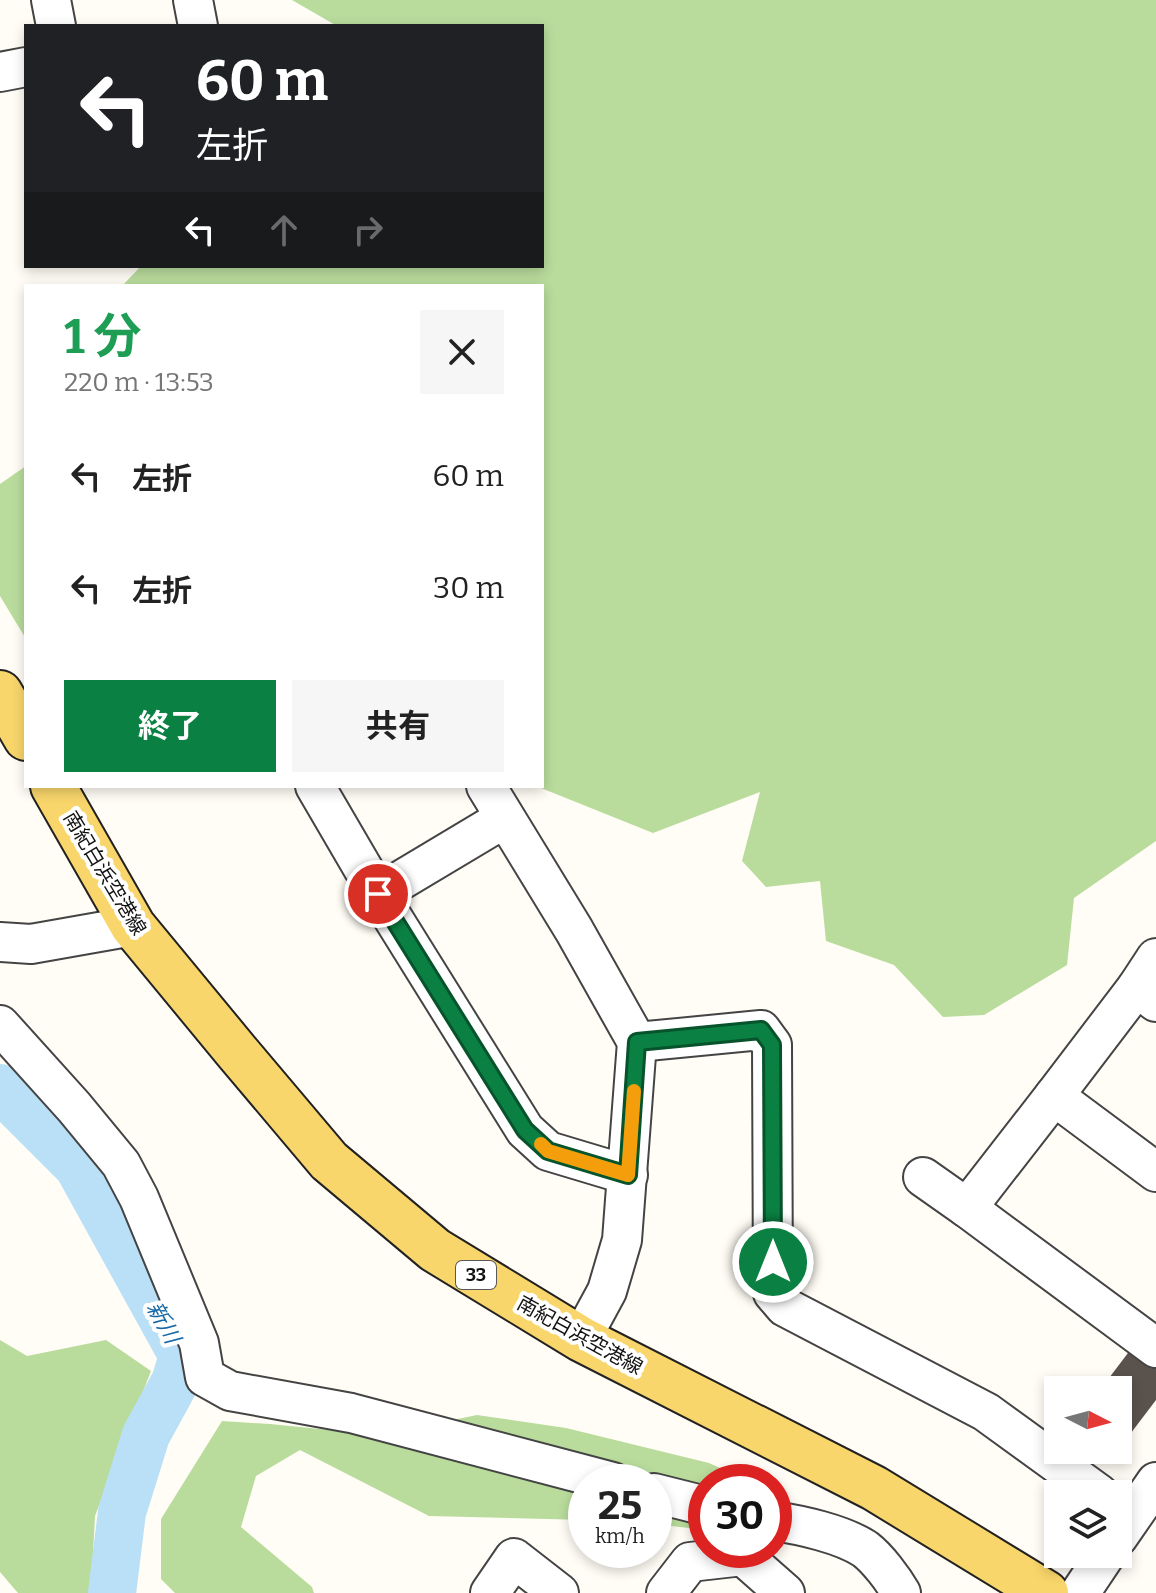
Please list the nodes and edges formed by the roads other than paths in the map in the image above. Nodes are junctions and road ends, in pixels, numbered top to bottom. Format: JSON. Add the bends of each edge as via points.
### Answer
{"nodes":[{"id":1,"x":51,"y":0,"type":"edge"},
{"id":2,"x":193,"y":0,"type":"edge"},
{"id":3,"x":56,"y":24,"type":"edge"},
{"id":4,"x":198,"y":24,"type":"edge"},
{"id":5,"x":24,"y":67,"type":"edge"},
{"id":6,"x":0,"y":72,"type":"edge"},
{"id":7,"x":0,"y":693,"type":"edge"},
{"id":8,"x":24,"y":735,"type":"edge"},
{"id":9,"x":54,"y":788,"type":"edge"},
{"id":10,"x":316,"y":788,"type":"edge"},
{"id":11,"x":487,"y":788,"type":"edge"},
{"id":12,"x":505,"y":818,"type":"junction"},
{"id":13,"x":378,"y":894,"type":"junction"},
{"id":14,"x":133,"y":926,"type":"junction"},
{"id":15,"x":0,"y":942,"type":"edge"},
{"id":16,"x":1150,"y":982,"type":"edge"},
{"id":17,"x":0,"y":1025,"type":"edge"},
{"id":18,"x":637,"y":1042,"type":"junction"},
{"id":19,"x":1054,"y":1096,"type":"junction"},
{"id":20,"x":1156,"y":1172,"type":"edge"},
{"id":21,"x":628,"y":1175,"type":"junction"},
{"id":22,"x":923,"y":1177,"type":"dead end"},
{"id":23,"x":967,"y":1208,"type":"junction"},
{"id":24,"x":581,"y":1339,"type":"junction"},
{"id":25,"x":1156,"y":1348,"type":"edge"},
{"id":26,"x":568,"y":1470,"type":"edge"},
{"id":27,"x":1080,"y":1480,"type":"edge"},
{"id":28,"x":1156,"y":1482,"type":"edge"},
{"id":29,"x":1132,"y":1510,"type":"edge"},
{"id":30,"x":792,"y":1525,"type":"edge"},
{"id":31,"x":1097,"y":1568,"type":"edge"},
{"id":32,"x":490,"y":1593,"type":"edge"},
{"id":33,"x":559,"y":1593,"type":"edge"},
{"id":34,"x":666,"y":1593,"type":"edge"},
{"id":35,"x":785,"y":1593,"type":"edge"},
{"id":36,"x":901,"y":1593,"type":"edge"},
{"id":37,"x":1046,"y":1593,"type":"edge"},
{"id":38,"x":1080,"y":1593,"type":"edge"}],
"edges":[{"from":1,"to":3,"type":"street"},
{"from":2,"to":4,"type":"street"},
{"from":5,"to":6,"type":"street"},
{"from":7,"to":8,"type":"main road"},
{"from":9,"to":14,"type":"main road","name":"南紀白浜空港線","number":"33"},
{"from":10,"to":13,"type":"street"},
{"from":11,"to":12,"type":"street"},
{"from":12,"to":13,"type":"street"},
{"from":12,"to":18,"type":"street"},
{"from":13,"to":21,"type":"street","via":[[525,1130],[548,1151]]},
{"from":14,"to":15,"type":"street","via":[[31,944]]},
{"from":14,"to":24,"type":"main road","name":"南紀白浜空港線","number":"33","via":[[329,1161],[435,1250]]},
{"from":16,"to":19,"type":"street"},
{"from":17,"to":26,"type":"street","via":[[121,1164],[199,1343],[205,1377],[230,1391],[351,1413]]},
{"from":18,"to":21,"type":"street"},
{"from":18,"to":27,"type":"street","via":[[761,1030],[772,1045],[773,1293],[785,1307],[986,1412]]},
{"from":19,"to":20,"type":"street"},
{"from":19,"to":23,"type":"street"},
{"from":21,"to":24,"type":"street","via":[[622,1240],[607,1291]]},
{"from":22,"to":23,"type":"street"},
{"from":23,"to":25,"type":"street"},
{"from":24,"to":37,"type":"main road","name":"南紀白浜空港線","number":"33","via":[[874,1488]]},
{"from":28,"to":29,"type":"street"},
{"from":30,"to":36,"type":"street","via":[[830,1533],[865,1549]]},
{"from":31,"to":38,"type":"street"},
{"from":32,"to":33,"type":"street","via":[[514,1558]]},
{"from":34,"to":35,"type":"street","via":[[690,1562],[743,1556]]}]}
